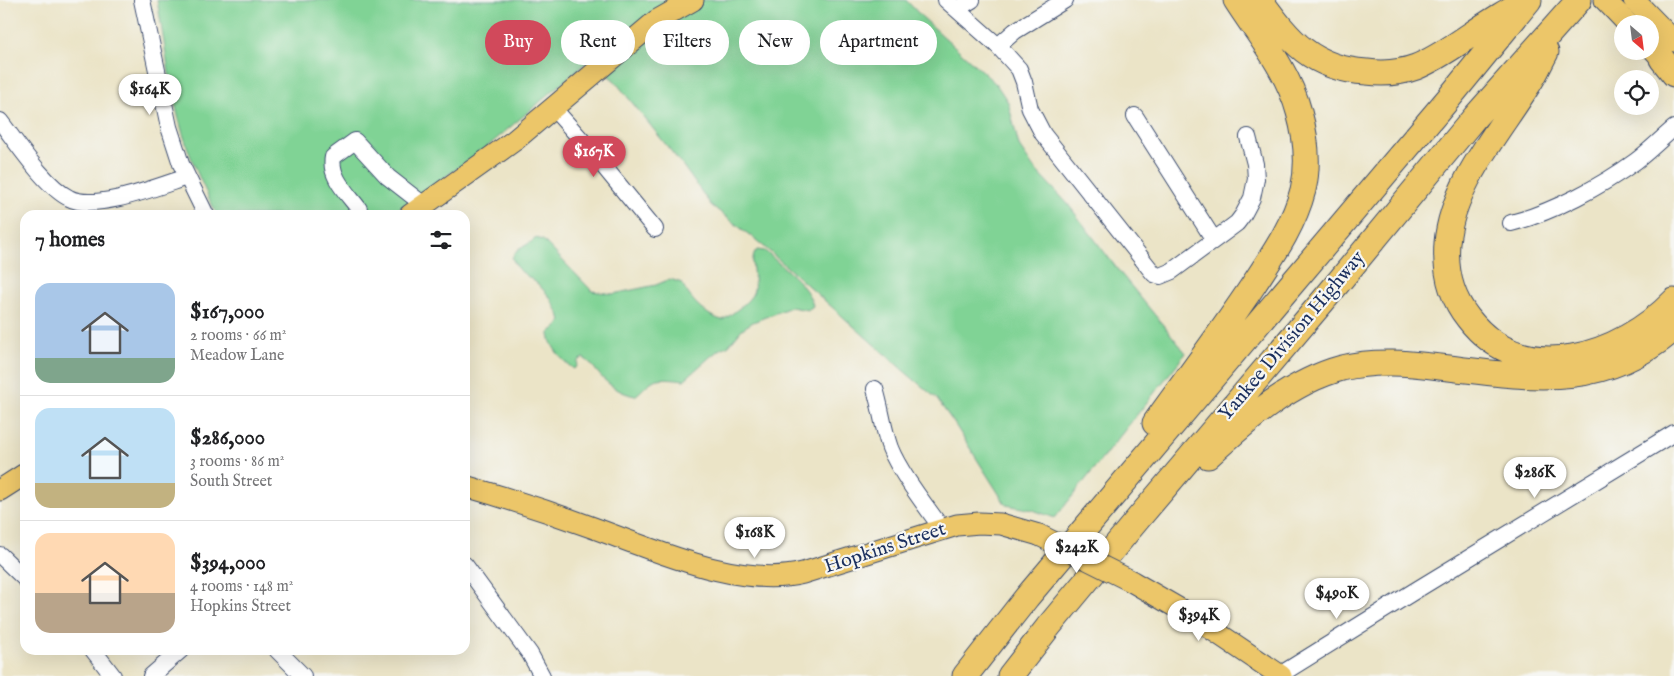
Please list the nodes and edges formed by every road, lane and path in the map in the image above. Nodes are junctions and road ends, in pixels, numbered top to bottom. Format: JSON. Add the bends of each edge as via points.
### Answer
{"nodes":[{"id":1,"x":142,"y":0,"type":"edge"},
{"id":2,"x":693,"y":0,"type":"edge"},
{"id":3,"x":972,"y":0,"type":"edge"},
{"id":4,"x":1065,"y":0,"type":"edge"},
{"id":5,"x":1236,"y":0,"type":"edge"},
{"id":6,"x":1260,"y":0,"type":"edge"},
{"id":7,"x":1524,"y":0,"type":"edge"},
{"id":8,"x":1530,"y":0,"type":"edge"},
{"id":9,"x":1605,"y":0,"type":"edge"},
{"id":10,"x":1634,"y":0,"type":"edge"},
{"id":11,"x":952,"y":4,"type":"edge"},
{"id":12,"x":1571,"y":9,"type":"edge"},
{"id":13,"x":1619,"y":15,"type":"edge"},
{"id":14,"x":998,"y":46,"type":"junction"},
{"id":15,"x":1667,"y":58,"type":"edge"},
{"id":16,"x":554,"y":109,"type":"junction"},
{"id":17,"x":1135,"y":116,"type":"dead end"},
{"id":18,"x":0,"y":121,"type":"edge"},
{"id":19,"x":1674,"y":128,"type":"edge"},
{"id":20,"x":1248,"y":138,"type":"dead end"},
{"id":21,"x":187,"y":177,"type":"junction"},
{"id":22,"x":360,"y":209,"type":"dead end"},
{"id":23,"x":204,"y":210,"type":"edge"},
{"id":24,"x":417,"y":210,"type":"edge"},
{"id":25,"x":1510,"y":224,"type":"dead end"},
{"id":26,"x":655,"y":229,"type":"dead end"},
{"id":27,"x":1214,"y":240,"type":"junction"},
{"id":28,"x":1674,"y":301,"type":"edge"},
{"id":29,"x":1674,"y":329,"type":"edge"},
{"id":30,"x":875,"y":388,"type":"dead end"},
{"id":31,"x":1674,"y":433,"type":"edge"},
{"id":32,"x":20,"y":478,"type":"edge"},
{"id":33,"x":7,"y":487,"type":"edge"},
{"id":34,"x":470,"y":488,"type":"edge"},
{"id":35,"x":942,"y":529,"type":"junction"},
{"id":36,"x":0,"y":555,"type":"edge"},
{"id":37,"x":470,"y":572,"type":"edge"},
{"id":38,"x":20,"y":574,"type":"edge"},
{"id":39,"x":1027,"y":597,"type":"junction"},
{"id":40,"x":1065,"y":607,"type":"junction"},
{"id":41,"x":97,"y":655,"type":"edge"},
{"id":42,"x":175,"y":655,"type":"edge"},
{"id":43,"x":285,"y":655,"type":"edge"},
{"id":44,"x":113,"y":676,"type":"edge"},
{"id":45,"x":151,"y":676,"type":"edge"},
{"id":46,"x":303,"y":676,"type":"edge"},
{"id":47,"x":542,"y":676,"type":"edge"},
{"id":48,"x":965,"y":676,"type":"edge"},
{"id":49,"x":1010,"y":676,"type":"edge"},
{"id":50,"x":1279,"y":676,"type":"edge"}],
"edges":[{"from":1,"to":21,"type":"street","via":[[169,127]]},
{"from":2,"to":16,"type":"main road","via":[[656,21]]},
{"from":3,"to":11,"type":"street"},
{"from":4,"to":14,"type":"street"},
{"from":5,"to":39,"type":"highway","via":[[1274,56],[1299,111],[1306,160],[1296,213],[1230,320]]},
{"from":6,"to":7,"type":"highway","via":[[1282,30],[1320,61],[1351,71],[1378,73],[1397,72],[1436,57]]},
{"from":8,"to":39,"type":"highway","name":"Yankee Division Highway"},
{"from":9,"to":13,"type":"main road"},
{"from":10,"to":15,"type":"main road"},
{"from":11,"to":14,"type":"street"},
{"from":12,"to":28,"type":"highway","via":[[1457,203],[1447,243],[1448,271],[1454,293],[1471,323],[1491,341],[1516,354],[1545,358],[1583,355],[1608,347],[1644,328]]},
{"from":12,"to":40,"type":"highway","name":"Yankee Division Highway","via":[[1475,117]]},
{"from":14,"to":27,"type":"street","via":[[1015,63],[1022,76],[1030,109],[1043,134],[1154,274],[1160,276],[1172,271]]},
{"from":16,"to":24,"type":"main road"},
{"from":16,"to":26,"type":"street"},
{"from":17,"to":27,"type":"street"},
{"from":18,"to":21,"type":"street","via":[[52,184],[75,200],[92,202],[123,197]]},
{"from":19,"to":25,"type":"street","via":[[1636,161],[1605,181],[1543,212]]},
{"from":20,"to":27,"type":"street","via":[[1256,179],[1252,198],[1237,222]]},
{"from":21,"to":23,"type":"street"},
{"from":22,"to":24,"type":"street","via":[[332,168],[333,157],[355,141]]},
{"from":29,"to":40,"type":"highway","via":[[1656,344],[1630,358],[1578,375],[1529,377],[1388,362],[1344,368],[1313,378],[1275,401],[1210,454]]},
{"from":30,"to":35,"type":"street","via":[[894,456]]},
{"from":31,"to":50,"type":"street"},
{"from":32,"to":33,"type":"main road"},
{"from":34,"to":35,"type":"main road","name":"Hopkins Street","via":[[691,562],[733,574],[758,577],[803,573]]},
{"from":35,"to":50,"type":"main road","name":"Hopkins Street","bridge":true,"via":[[968,523],[990,523],[1039,535],[1131,581],[1195,618]]},
{"from":36,"to":38,"type":"street"},
{"from":37,"to":47,"type":"street","via":[[530,654]]},
{"from":39,"to":48,"type":"highway","name":"Yankee Division Highway"},
{"from":40,"to":49,"type":"highway","name":"Yankee Division Highway"},
{"from":41,"to":44,"type":"street"},
{"from":42,"to":45,"type":"street"},
{"from":43,"to":46,"type":"street"}]}
